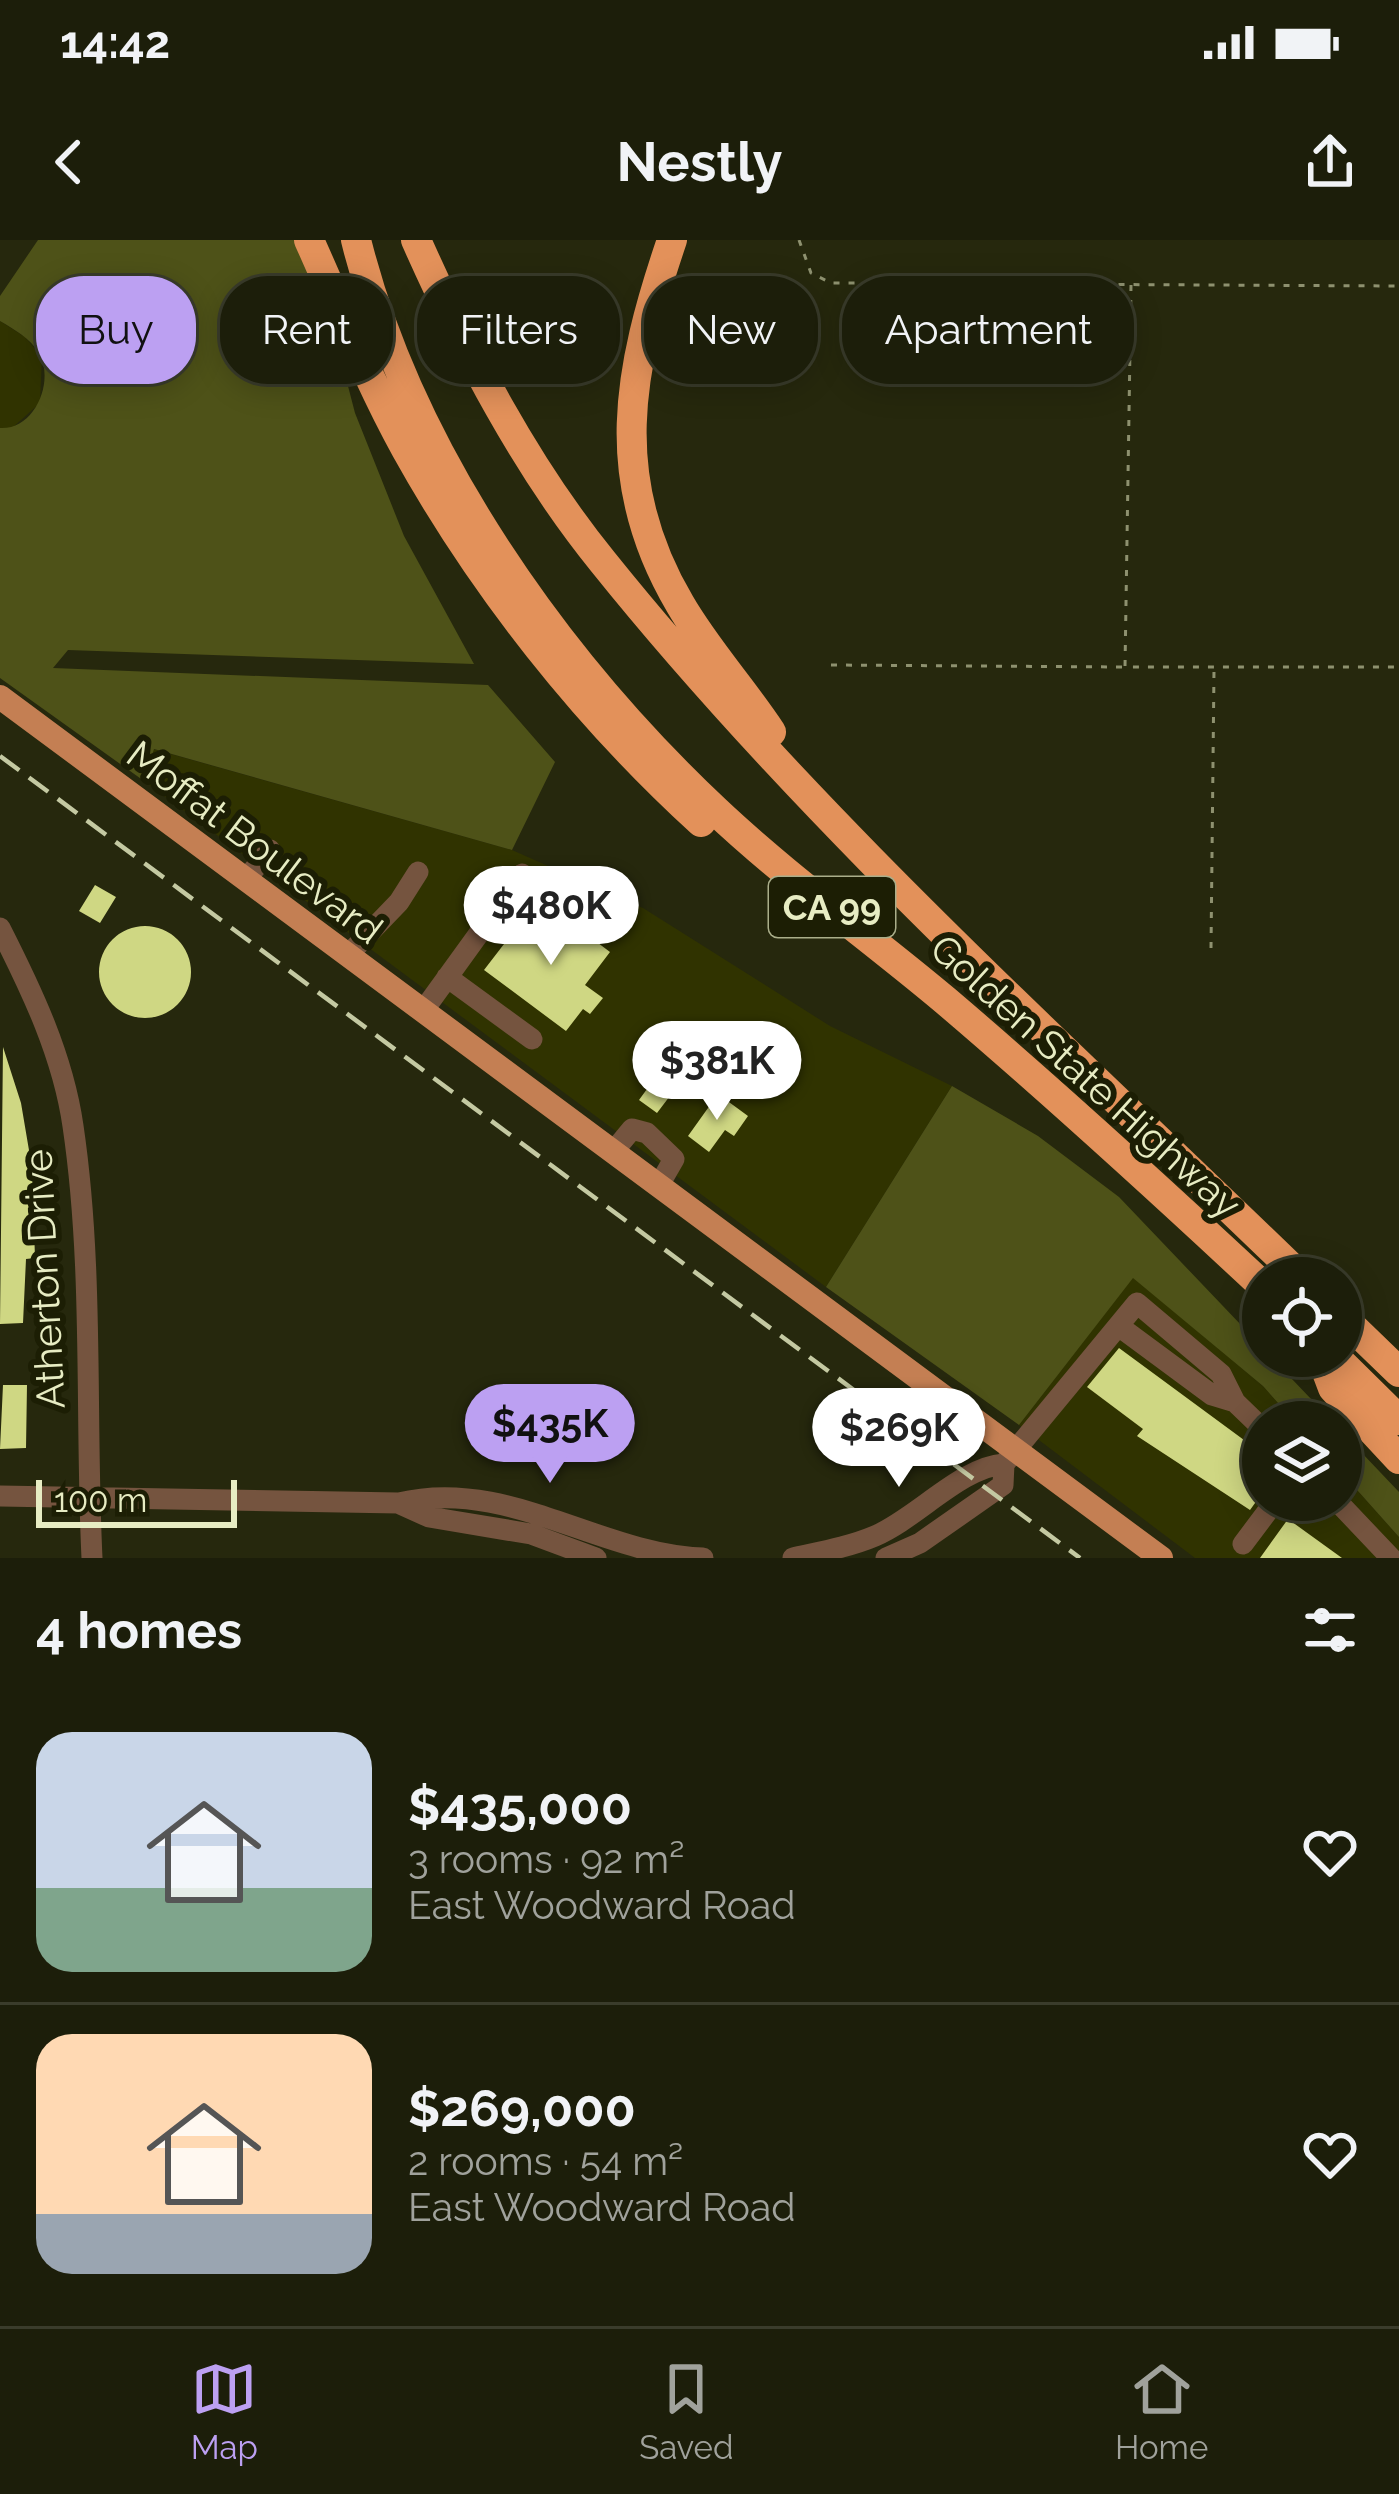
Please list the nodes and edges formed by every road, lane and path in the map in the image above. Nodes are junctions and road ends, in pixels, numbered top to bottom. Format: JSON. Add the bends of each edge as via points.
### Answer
{"nodes":[{"id":1,"x":309,"y":240,"type":"edge"},
{"id":2,"x":356,"y":240,"type":"edge"},
{"id":3,"x":416,"y":240,"type":"edge"},
{"id":4,"x":672,"y":240,"type":"edge"},
{"id":5,"x":799,"y":240,"type":"edge"},
{"id":6,"x":842,"y":283,"type":"edge"},
{"id":7,"x":1134,"y":285,"type":"edge"},
{"id":8,"x":1399,"y":286,"type":"edge"},
{"id":9,"x":1129,"y":384,"type":"edge"},
{"id":10,"x":832,"y":665,"type":"dead end"},
{"id":11,"x":1124,"y":667,"type":"junction"},
{"id":12,"x":1214,"y":668,"type":"junction"},
{"id":13,"x":1399,"y":668,"type":"edge"},
{"id":14,"x":0,"y":698,"type":"edge"},
{"id":15,"x":820,"y":807,"type":"junction"},
{"id":16,"x":270,"y":850,"type":"dead end"},
{"id":17,"x":789,"y":871,"type":"junction"},
{"id":18,"x":418,"y":872,"type":"dead end"},
{"id":19,"x":522,"y":874,"type":"dead end"},
{"id":20,"x":245,"y":879,"type":"junction"},
{"id":21,"x":0,"y":928,"type":"edge"},
{"id":22,"x":1211,"y":948,"type":"dead end"},
{"id":23,"x":348,"y":955,"type":"junction"},
{"id":24,"x":447,"y":977,"type":"junction"},
{"id":25,"x":423,"y":1011,"type":"junction"},
{"id":26,"x":532,"y":1039,"type":"dead end"},
{"id":27,"x":613,"y":1151,"type":"junction"},
{"id":28,"x":659,"y":1185,"type":"junction"},
{"id":29,"x":1282,"y":1257,"type":"edge"},
{"id":30,"x":1242,"y":1266,"type":"edge"},
{"id":31,"x":1362,"y":1320,"type":"edge"},
{"id":32,"x":1362,"y":1336,"type":"edge"},
{"id":33,"x":1399,"y":1348,"type":"edge"},
{"id":34,"x":1399,"y":1372,"type":"edge"},
{"id":35,"x":1329,"y":1377,"type":"edge"},
{"id":36,"x":1355,"y":1377,"type":"edge"},
{"id":37,"x":1242,"y":1409,"type":"edge"},
{"id":38,"x":1399,"y":1420,"type":"edge"},
{"id":39,"x":1009,"y":1457,"type":"junction"},
{"id":40,"x":1399,"y":1459,"type":"edge"},
{"id":41,"x":0,"y":1496,"type":"edge"},
{"id":42,"x":89,"y":1497,"type":"junction"},
{"id":43,"x":399,"y":1503,"type":"junction"},
{"id":44,"x":1260,"y":1521,"type":"edge"},
{"id":45,"x":1356,"y":1521,"type":"edge"},
{"id":46,"x":1243,"y":1544,"type":"dead end"},
{"id":47,"x":92,"y":1558,"type":"edge"},
{"id":48,"x":596,"y":1558,"type":"edge"},
{"id":49,"x":703,"y":1558,"type":"edge"},
{"id":50,"x":793,"y":1558,"type":"edge"},
{"id":51,"x":886,"y":1558,"type":"edge"},
{"id":52,"x":1161,"y":1558,"type":"edge"},
{"id":53,"x":1391,"y":1558,"type":"edge"}],
"edges":[{"from":1,"to":17,"type":"highway","via":[[404,445],[452,528],[523,623],[667,791],[747,861]]},
{"from":2,"to":17,"type":"highway","name":"Golden State Highway","number":"CA 99","via":[[410,394],[442,458],[567,648],[716,811]]},
{"from":3,"to":15,"type":"highway","name":"Golden State Highway","number":"CA 99","via":[[482,378],[602,562]]},
{"from":4,"to":15,"type":"highway","via":[[631,388],[639,507],[679,603]]},
{"from":5,"to":6,"type":"path","via":[[811,273]]},
{"from":7,"to":8,"type":"path"},
{"from":9,"to":11,"type":"path"},
{"from":10,"to":11,"type":"path"},
{"from":11,"to":12,"type":"path"},
{"from":12,"to":13,"type":"path"},
{"from":12,"to":22,"type":"path"},
{"from":14,"to":20,"type":"main road","name":"Moffat Boulevard"},
{"from":15,"to":29,"type":"highway","name":"Golden State Highway","number":"CA 99"},
{"from":16,"to":20,"type":"street"},
{"from":17,"to":30,"type":"highway","name":"Golden State Highway","number":"CA 99","via":[[1090,1124]]},
{"from":18,"to":23,"type":"street"},
{"from":19,"to":24,"type":"street"},
{"from":20,"to":23,"type":"main road","name":"Moffat Boulevard"},
{"from":21,"to":42,"type":"street","name":"Atherton Drive","via":[[55,1051],[73,1125]]},
{"from":23,"to":25,"type":"main road","name":"Moffat Boulevard"},
{"from":24,"to":25,"type":"street"},
{"from":24,"to":26,"type":"street"},
{"from":25,"to":27,"type":"main road","name":"Moffat Boulevard"},
{"from":27,"to":28,"type":"main road","name":"Moffat Boulevard"},
{"from":27,"to":28,"type":"street","via":[[632,1130],[647,1132],[673,1152]]},
{"from":28,"to":39,"type":"main road","name":"Moffat Boulevard"},
{"from":31,"to":33,"type":"highway"},
{"from":32,"to":34,"type":"highway"},
{"from":35,"to":40,"type":"highway"},
{"from":36,"to":38,"type":"highway"},
{"from":37,"to":39,"type":"street","via":[[1120,1328]]},
{"from":39,"to":50,"type":"street","via":[[980,1466],[875,1536]]},
{"from":39,"to":51,"type":"street","via":[[1004,1485]]},
{"from":39,"to":52,"type":"main road","name":"Moffat Boulevard"},
{"from":41,"to":42,"type":"street"},
{"from":42,"to":43,"type":"street"},
{"from":42,"to":47,"type":"street","name":"Atherton Drive"},
{"from":43,"to":48,"type":"street"},
{"from":43,"to":49,"type":"street","via":[[434,1495],[484,1500]]},
{"from":44,"to":46,"type":"street"},
{"from":45,"to":53,"type":"street"}]}
